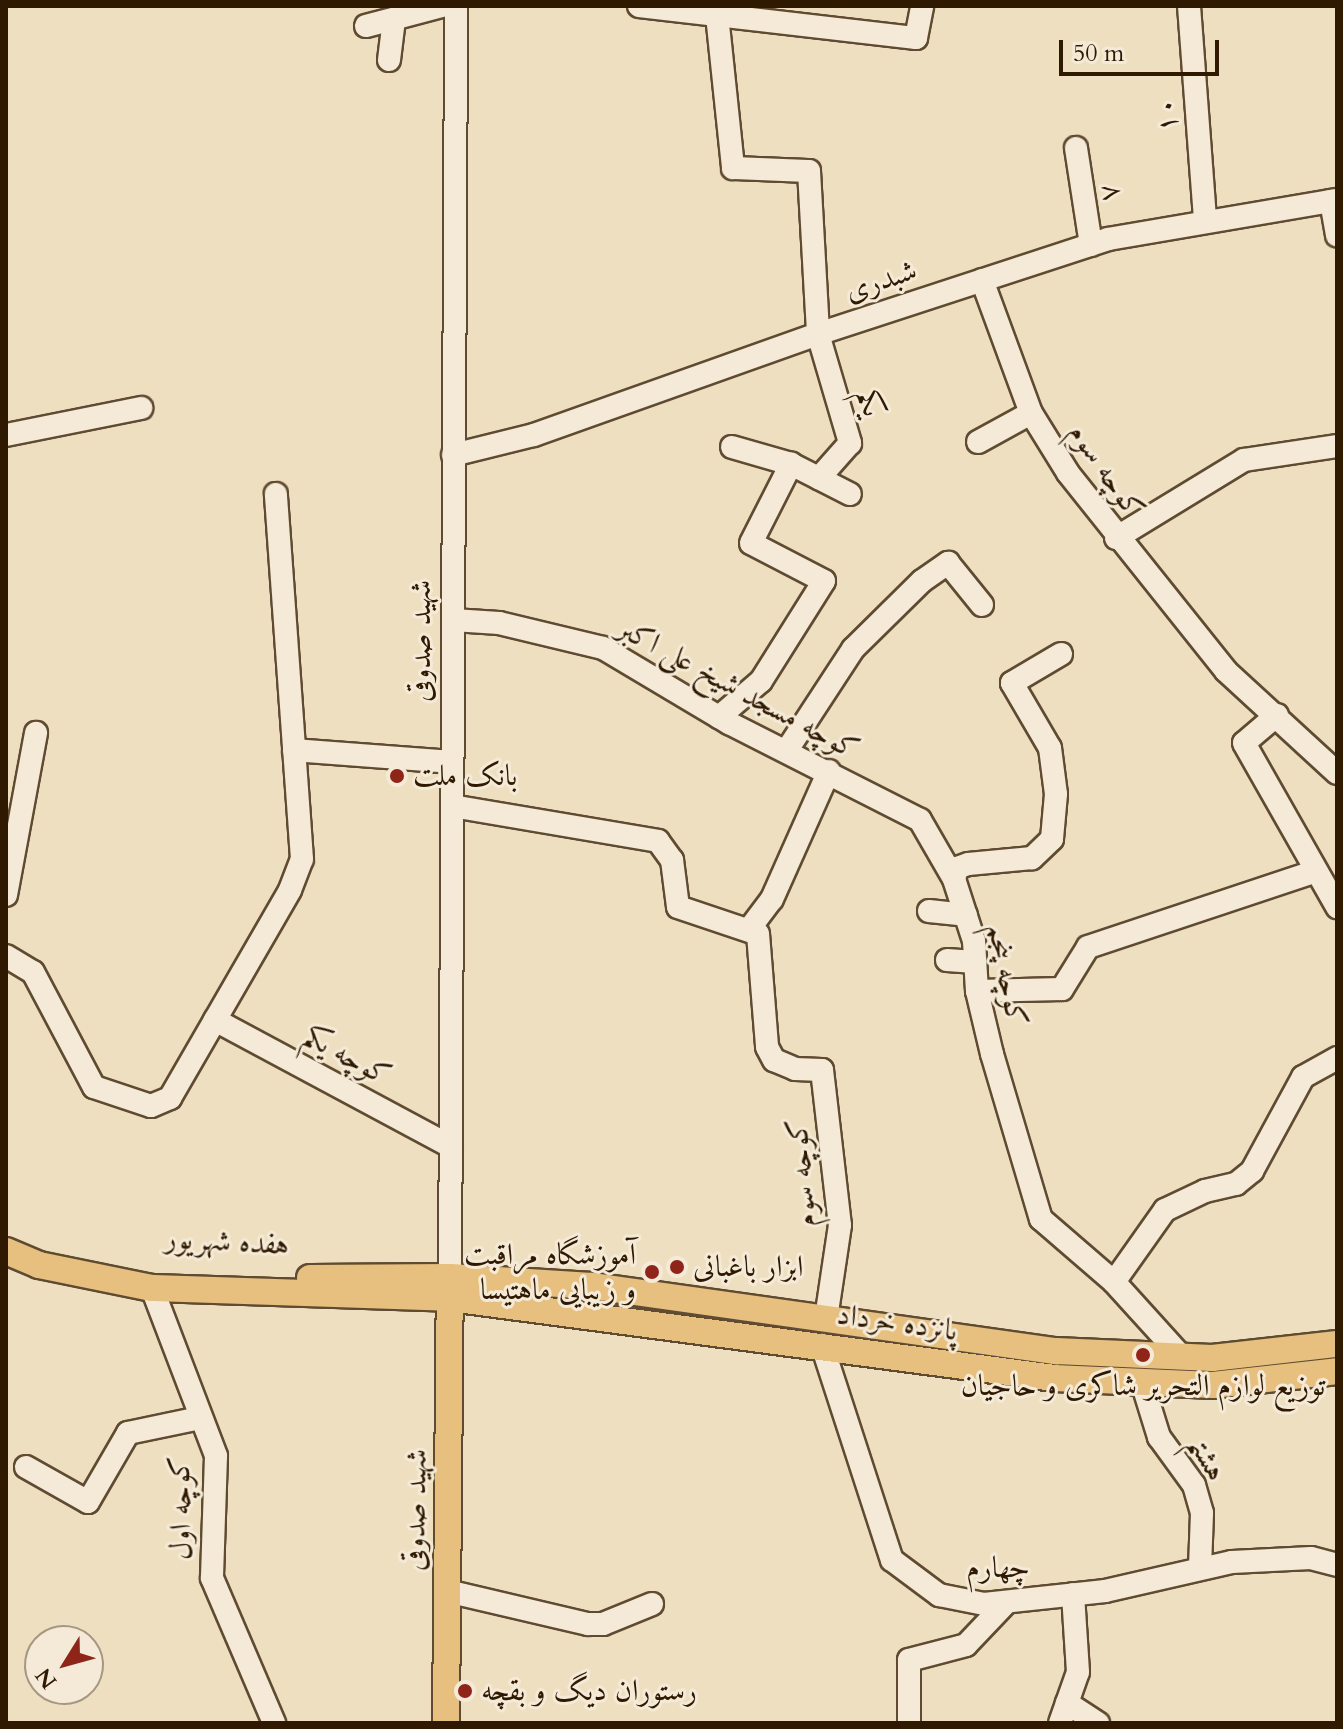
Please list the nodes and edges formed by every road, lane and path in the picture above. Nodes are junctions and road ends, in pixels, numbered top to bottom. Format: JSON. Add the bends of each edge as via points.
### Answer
{"nodes":[{"id":1,"x":442,"y":6,"type":"edge"},
{"id":2,"x":456,"y":6,"type":"edge"},
{"id":3,"x":639,"y":6,"type":"edge"},
{"id":4,"x":922,"y":6,"type":"edge"},
{"id":5,"x":1189,"y":6,"type":"edge"},
{"id":6,"x":717,"y":15,"type":"junction"},
{"id":7,"x":394,"y":19,"type":"junction"},
{"id":8,"x":366,"y":26,"type":"dead end"},
{"id":9,"x":389,"y":60,"type":"dead end"},
{"id":10,"x":1076,"y":148,"type":"dead end"},
{"id":11,"x":1334,"y":200,"type":"edge"},
{"id":12,"x":1205,"y":219,"type":"junction"},
{"id":13,"x":1337,"y":235,"type":"edge"},
{"id":14,"x":1091,"y":245,"type":"junction"},
{"id":15,"x":982,"y":280,"type":"junction"},
{"id":16,"x":818,"y":334,"type":"junction"},
{"id":17,"x":141,"y":408,"type":"dead end"},
{"id":18,"x":1031,"y":413,"type":"junction"},
{"id":19,"x":6,"y":435,"type":"edge"},
{"id":20,"x":978,"y":442,"type":"dead end"},
{"id":21,"x":1337,"y":446,"type":"edge"},
{"id":22,"x":732,"y":447,"type":"dead end"},
{"id":23,"x":453,"y":455,"type":"junction"},
{"id":24,"x":791,"y":464,"type":"junction"},
{"id":25,"x":819,"y":478,"type":"junction"},
{"id":26,"x":276,"y":494,"type":"dead end"},
{"id":27,"x":850,"y":494,"type":"dead end"},
{"id":28,"x":1116,"y":538,"type":"junction"},
{"id":29,"x":982,"y":605,"type":"dead end"},
{"id":30,"x":453,"y":620,"type":"junction"},
{"id":31,"x":1061,"y":654,"type":"dead end"},
{"id":32,"x":1277,"y":715,"type":"junction"},
{"id":33,"x":719,"y":717,"type":"junction"},
{"id":34,"x":36,"y":733,"type":"dead end"},
{"id":35,"x":294,"y":750,"type":"junction"},
{"id":36,"x":787,"y":750,"type":"junction"},
{"id":37,"x":452,"y":762,"type":"junction"},
{"id":38,"x":829,"y":771,"type":"junction"},
{"id":39,"x":1337,"y":773,"type":"edge"},
{"id":40,"x":452,"y":806,"type":"junction"},
{"id":41,"x":1316,"y":871,"type":"junction"},
{"id":42,"x":954,"y":879,"type":"junction"},
{"id":43,"x":6,"y":895,"type":"edge"},
{"id":44,"x":1337,"y":907,"type":"edge"},
{"id":45,"x":929,"y":911,"type":"dead end"},
{"id":46,"x":966,"y":915,"type":"junction"},
{"id":47,"x":750,"y":928,"type":"junction"},
{"id":48,"x":6,"y":956,"type":"edge"},
{"id":49,"x":947,"y":960,"type":"dead end"},
{"id":50,"x":975,"y":962,"type":"junction"},
{"id":51,"x":977,"y":991,"type":"junction"},
{"id":52,"x":215,"y":1020,"type":"junction"},
{"id":53,"x":1337,"y":1058,"type":"edge"},
{"id":54,"x":450,"y":1146,"type":"junction"},
{"id":55,"x":6,"y":1232,"type":"edge"},
{"id":56,"x":6,"y":1251,"type":"edge"},
{"id":57,"x":1114,"y":1282,"type":"junction"},
{"id":58,"x":450,"y":1287,"type":"junction"},
{"id":59,"x":152,"y":1288,"type":"junction"},
{"id":60,"x":826,"y":1319,"type":"junction"},
{"id":61,"x":1337,"y":1344,"type":"edge"},
{"id":62,"x":822,"y":1345,"type":"junction"},
{"id":63,"x":1181,"y":1356,"type":"junction"},
{"id":64,"x":1337,"y":1371,"type":"edge"},
{"id":65,"x":1142,"y":1382,"type":"junction"},
{"id":66,"x":200,"y":1418,"type":"junction"},
{"id":67,"x":26,"y":1467,"type":"dead end"},
{"id":68,"x":1337,"y":1565,"type":"edge"},
{"id":69,"x":1200,"y":1568,"type":"junction"},
{"id":70,"x":447,"y":1591,"type":"junction"},
{"id":71,"x":1073,"y":1594,"type":"junction"},
{"id":72,"x":1007,"y":1602,"type":"junction"},
{"id":73,"x":652,"y":1604,"type":"dead end"},
{"id":74,"x":1064,"y":1713,"type":"edge"},
{"id":75,"x":274,"y":1723,"type":"edge"},
{"id":76,"x":446,"y":1723,"type":"edge"},
{"id":77,"x":909,"y":1723,"type":"edge"},
{"id":78,"x":1098,"y":1723,"type":"edge"}],
"edges":[{"from":1,"to":7,"type":"street"},
{"from":2,"to":23,"type":"street","name":"شهید صدوقی"},
{"from":3,"to":6,"type":"street"},
{"from":4,"to":6,"type":"street","via":[[916,38]]},
{"from":5,"to":12,"type":"street","name":"۱۰"},
{"from":6,"to":16,"type":"street","via":[[733,168],[809,171]]},
{"from":7,"to":8,"type":"street"},
{"from":7,"to":9,"type":"street"},
{"from":10,"to":14,"type":"street","name":"۸"},
{"from":11,"to":12,"type":"street","name":"شبدری"},
{"from":11,"to":13,"type":"street"},
{"from":12,"to":14,"type":"street","name":"شبدری"},
{"from":14,"to":15,"type":"street","name":"شبدری"},
{"from":15,"to":16,"type":"street","name":"شبدری"},
{"from":15,"to":18,"type":"street","name":"کوچه سوم"},
{"from":16,"to":23,"type":"street","name":"شبدری","via":[[534,435]]},
{"from":16,"to":25,"type":"street","name":"یکم","via":[[850,443]]},
{"from":17,"to":19,"type":"street"},
{"from":18,"to":20,"type":"street"},
{"from":18,"to":28,"type":"street","name":"کوچه سوم","via":[[1049,447]]},
{"from":21,"to":28,"type":"street","via":[[1244,460]]},
{"from":22,"to":24,"type":"street"},
{"from":23,"to":30,"type":"street","name":"شهید صدوقی"},
{"from":24,"to":25,"type":"street"},
{"from":24,"to":33,"type":"street","via":[[751,543],[824,581],[761,681]]},
{"from":25,"to":27,"type":"street"},
{"from":26,"to":35,"type":"street"},
{"from":28,"to":32,"type":"street","name":"کوچه سوم","via":[[1226,671]]},
{"from":29,"to":36,"type":"street","via":[[948,563],[922,581],[853,649]]},
{"from":30,"to":33,"type":"street","name":"کوچه مسجد شیخ علی اکبر","via":[[499,623],[603,648]]},
{"from":30,"to":37,"type":"street","name":"شهید صدوقی"},
{"from":31,"to":42,"type":"street","via":[[1012,683],[1050,748],[1056,794],[1052,839],[1032,858],[968,864],[957,868]]},
{"from":32,"to":39,"type":"street","name":"کوچه سوم"},
{"from":32,"to":41,"type":"street","via":[[1244,743]]},
{"from":33,"to":36,"type":"street","name":"کوچه مسجد شیخ علی اکبر"},
{"from":34,"to":43,"type":"street"},
{"from":35,"to":37,"type":"street"},
{"from":35,"to":52,"type":"street","via":[[302,859],[290,890]]},
{"from":36,"to":38,"type":"street","name":"کوچه مسجد شیخ علی اکبر"},
{"from":37,"to":40,"type":"street","name":"شهید صدوقی"},
{"from":38,"to":42,"type":"street","name":"کوچه مسجد شیخ علی اکبر","via":[[920,820]]},
{"from":38,"to":47,"type":"street","via":[[772,899]]},
{"from":40,"to":47,"type":"street","via":[[658,841],[672,860],[678,907]]},
{"from":40,"to":54,"type":"street","name":"شهید صدوقی"},
{"from":41,"to":44,"type":"street"},
{"from":41,"to":51,"type":"street","via":[[1088,947],[1062,989]]},
{"from":42,"to":46,"type":"street","name":"کوچه پنجم"},
{"from":45,"to":46,"type":"street"},
{"from":46,"to":50,"type":"street","name":"کوچه پنجم"},
{"from":47,"to":60,"type":"street","name":"کوچه سوم","via":[[760,945],[767,1047],[774,1060],[795,1069],[822,1070],[840,1225]]},
{"from":48,"to":52,"type":"street","via":[[33,972],[94,1087],[151,1106],[170,1098]]},
{"from":49,"to":50,"type":"street"},
{"from":50,"to":51,"type":"street","name":"کوچه پنجم"},
{"from":51,"to":57,"type":"street","name":"کوچه پنجم","via":[[1041,1219]]},
{"from":52,"to":54,"type":"street","name":"کوچه یکم"},
{"from":53,"to":57,"type":"street","via":[[1303,1077],[1252,1171],[1236,1184],[1165,1210]]},
{"from":54,"to":58,"type":"street","name":"شهید صدوقی"},
{"from":55,"to":58,"type":"main road","name":"هفده شهریور","via":[[44,1248],[155,1271]]},
{"from":56,"to":59,"type":"main road","name":"هفده شهریور","via":[[39,1265]]},
{"from":57,"to":63,"type":"street","name":"کوچه پنجم"},
{"from":58,"to":59,"type":"main road","name":"هفده شهریور"},
{"from":58,"to":60,"type":"main road","name":"پانزده خرداد","via":[[592,1286]]},
{"from":58,"to":62,"type":"main road","name":"پانزده خرداد"},
{"from":58,"to":70,"type":"main road","name":"شهید صدوقی"},
{"from":59,"to":66,"type":"street","name":"کوچه اول"},
{"from":60,"to":62,"type":"main road"},
{"from":60,"to":63,"type":"main road","name":"پانزده خرداد","via":[[1056,1351]]},
{"from":61,"to":63,"type":"main road","name":"پانزده خرداد"},
{"from":62,"to":65,"type":"main road","name":"پانزده خرداد","via":[[1054,1378]]},
{"from":62,"to":72,"type":"street","name":"چهارم","via":[[892,1560],[939,1595],[984,1604]]},
{"from":64,"to":65,"type":"main road","name":"پانزده خرداد","via":[[1213,1385]]},
{"from":65,"to":69,"type":"street","name":"هشتم","via":[[1159,1437],[1194,1485],[1202,1513]]},
{"from":66,"to":67,"type":"street","via":[[128,1433],[88,1502]]},
{"from":66,"to":75,"type":"street","name":"کوچه اول","via":[[216,1456],[212,1578]]},
{"from":68,"to":69,"type":"street","name":"چهارم","via":[[1311,1558]]},
{"from":69,"to":71,"type":"street","name":"چهارم"},
{"from":70,"to":73,"type":"street","via":[[588,1624],[603,1624]]},
{"from":70,"to":76,"type":"main road","name":"شهید صدوقی"},
{"from":71,"to":72,"type":"street","name":"چهارم"},
{"from":71,"to":74,"type":"street","via":[[1078,1672]]},
{"from":72,"to":77,"type":"street","via":[[966,1645],[909,1660]]},
{"from":74,"to":78,"type":"street"}]}
